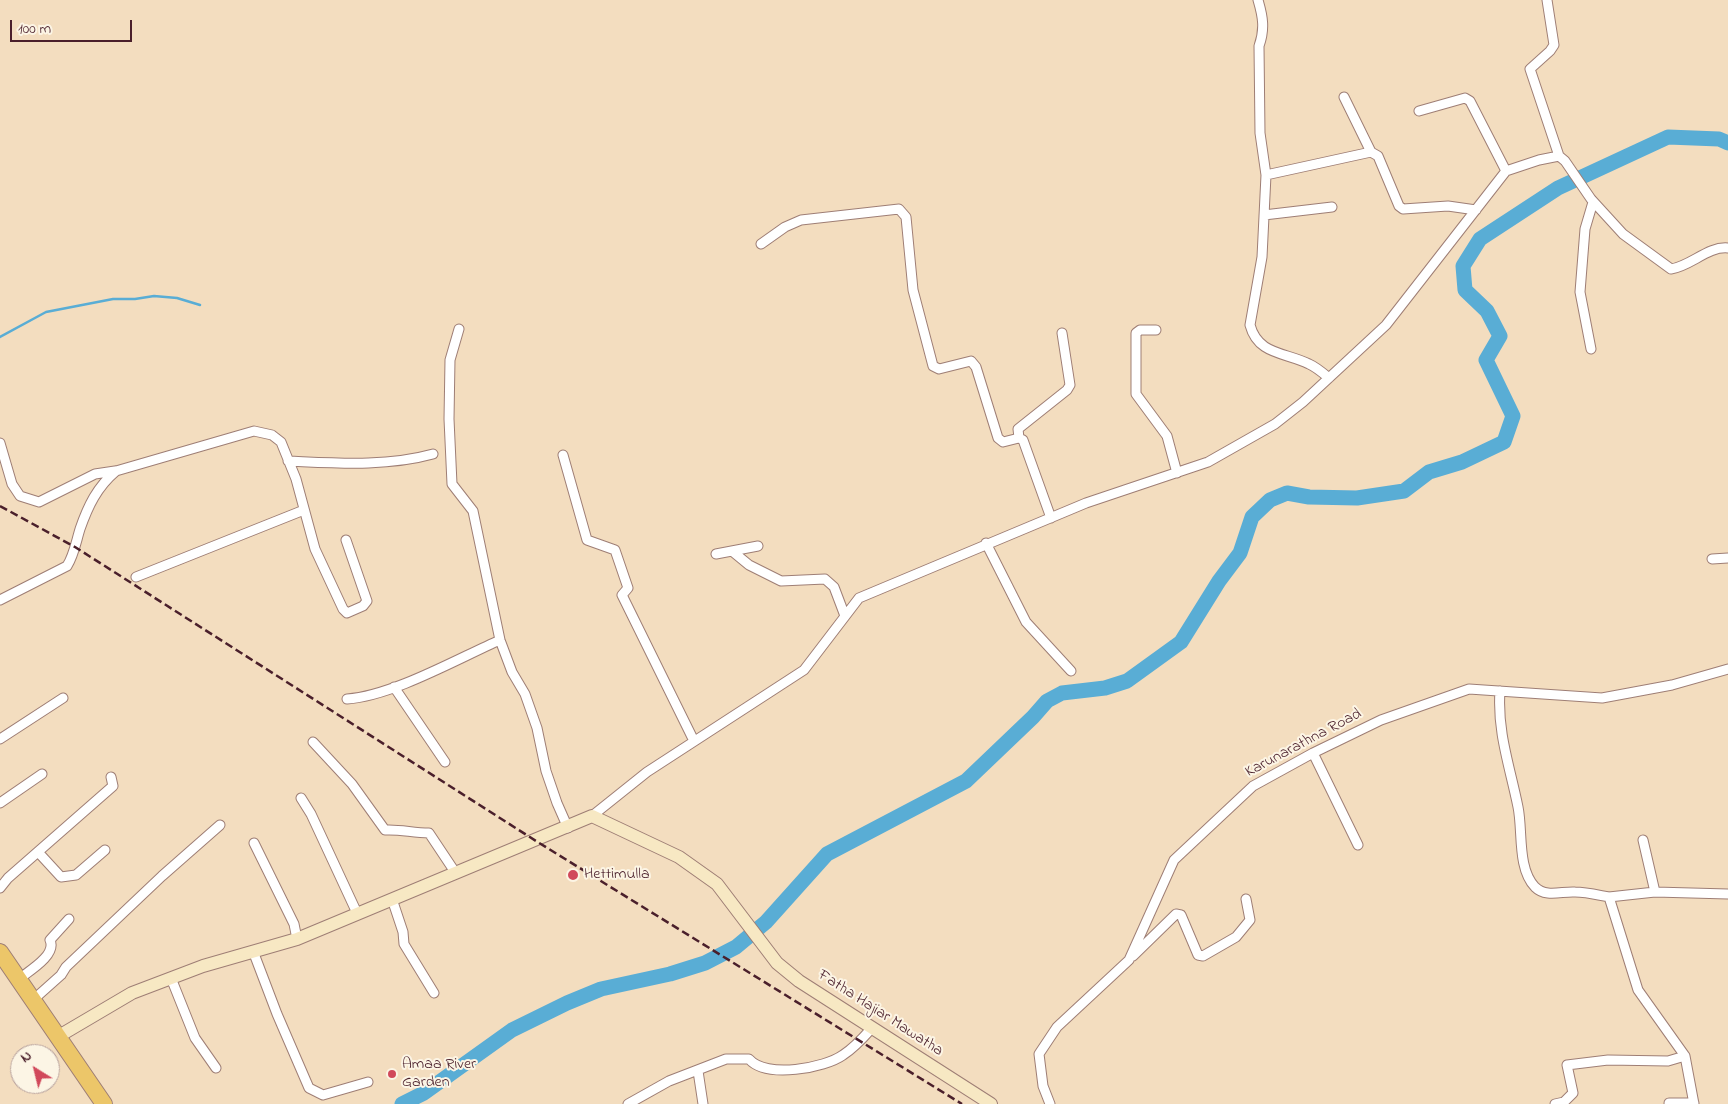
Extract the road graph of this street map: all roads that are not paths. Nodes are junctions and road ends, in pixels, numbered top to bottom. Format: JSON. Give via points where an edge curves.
{"nodes":[{"id":1,"x":1258,"y":0,"type":"edge"},
{"id":2,"x":1547,"y":0,"type":"edge"},
{"id":3,"x":1344,"y":97,"type":"dead end"},
{"id":4,"x":1418,"y":111,"type":"dead end"},
{"id":5,"x":1371,"y":152,"type":"junction"},
{"id":6,"x":1562,"y":158,"type":"junction"},
{"id":7,"x":1506,"y":171,"type":"junction"},
{"id":8,"x":1266,"y":175,"type":"junction"},
{"id":9,"x":1592,"y":200,"type":"junction"},
{"id":10,"x":1332,"y":206,"type":"dead end"},
{"id":11,"x":1476,"y":210,"type":"junction"},
{"id":12,"x":1264,"y":215,"type":"junction"},
{"id":13,"x":761,"y":244,"type":"dead end"},
{"id":14,"x":1728,"y":248,"type":"edge"},
{"id":15,"x":459,"y":329,"type":"dead end"},
{"id":16,"x":1156,"y":330,"type":"dead end"},
{"id":17,"x":1062,"y":333,"type":"dead end"},
{"id":18,"x":1591,"y":349,"type":"dead end"},
{"id":19,"x":1329,"y":378,"type":"junction"},
{"id":20,"x":1019,"y":438,"type":"junction"},
{"id":21,"x":0,"y":443,"type":"edge"},
{"id":22,"x":433,"y":454,"type":"dead end"},
{"id":23,"x":563,"y":455,"type":"dead end"},
{"id":24,"x":288,"y":461,"type":"junction"},
{"id":25,"x":116,"y":471,"type":"junction"},
{"id":26,"x":1177,"y":473,"type":"junction"},
{"id":27,"x":304,"y":510,"type":"junction"},
{"id":28,"x":1051,"y":518,"type":"junction"},
{"id":29,"x":346,"y":540,"type":"dead end"},
{"id":30,"x":986,"y":544,"type":"junction"},
{"id":31,"x":758,"y":546,"type":"dead end"},
{"id":32,"x":732,"y":551,"type":"junction"},
{"id":33,"x":716,"y":554,"type":"dead end"},
{"id":34,"x":1728,"y":558,"type":"edge"},
{"id":35,"x":1712,"y":559,"type":"dead end"},
{"id":36,"x":136,"y":577,"type":"dead end"},
{"id":37,"x":0,"y":600,"type":"edge"},
{"id":38,"x":845,"y":616,"type":"junction"},
{"id":39,"x":500,"y":640,"type":"junction"},
{"id":40,"x":1728,"y":669,"type":"edge"},
{"id":41,"x":1071,"y":671,"type":"dead end"},
{"id":42,"x":394,"y":687,"type":"junction"},
{"id":43,"x":1500,"y":691,"type":"junction"},
{"id":44,"x":63,"y":698,"type":"dead end"},
{"id":45,"x":347,"y":699,"type":"dead end"},
{"id":46,"x":0,"y":739,"type":"edge"},
{"id":47,"x":694,"y":741,"type":"junction"},
{"id":48,"x":313,"y":742,"type":"dead end"},
{"id":49,"x":1313,"y":752,"type":"junction"},
{"id":50,"x":444,"y":762,"type":"dead end"},
{"id":51,"x":42,"y":774,"type":"dead end"},
{"id":52,"x":111,"y":777,"type":"dead end"},
{"id":53,"x":301,"y":798,"type":"dead end"},
{"id":54,"x":0,"y":803,"type":"edge"},
{"id":55,"x":592,"y":816,"type":"junction"},
{"id":56,"x":220,"y":825,"type":"dead end"},
{"id":57,"x":568,"y":828,"type":"junction"},
{"id":58,"x":1643,"y":840,"type":"dead end"},
{"id":59,"x":254,"y":842,"type":"dead end"},
{"id":60,"x":1358,"y":845,"type":"dead end"},
{"id":61,"x":105,"y":850,"type":"dead end"},
{"id":62,"x":38,"y":852,"type":"junction"},
{"id":63,"x":456,"y":872,"type":"junction"},
{"id":64,"x":0,"y":888,"type":"edge"},
{"id":65,"x":1655,"y":892,"type":"junction"},
{"id":66,"x":1728,"y":894,"type":"edge"},
{"id":67,"x":1609,"y":897,"type":"junction"},
{"id":68,"x":392,"y":899,"type":"junction"},
{"id":69,"x":1246,"y":899,"type":"dead end"},
{"id":70,"x":357,"y":913,"type":"junction"},
{"id":71,"x":69,"y":919,"type":"dead end"},
{"id":72,"x":297,"y":939,"type":"junction"},
{"id":73,"x":253,"y":951,"type":"junction"},
{"id":74,"x":0,"y":952,"type":"edge"},
{"id":75,"x":1129,"y":960,"type":"junction"},
{"id":76,"x":171,"y":978,"type":"junction"},
{"id":77,"x":19,"y":979,"type":"junction"},
{"id":78,"x":434,"y":993,"type":"dead end"},
{"id":79,"x":33,"y":1000,"type":"junction"},
{"id":80,"x":871,"y":1028,"type":"junction"},
{"id":81,"x":58,"y":1036,"type":"junction"},
{"id":82,"x":1685,"y":1056,"type":"junction"},
{"id":83,"x":216,"y":1068,"type":"dead end"},
{"id":84,"x":698,"y":1071,"type":"junction"},
{"id":85,"x":368,"y":1082,"type":"dead end"},
{"id":86,"x":1669,"y":1103,"type":"edge"},
{"id":87,"x":104,"y":1104,"type":"edge"},
{"id":88,"x":628,"y":1104,"type":"edge"},
{"id":89,"x":703,"y":1104,"type":"edge"},
{"id":90,"x":991,"y":1104,"type":"edge"},
{"id":91,"x":1050,"y":1104,"type":"edge"},
{"id":92,"x":1555,"y":1104,"type":"edge"},
{"id":93,"x":1694,"y":1104,"type":"edge"}],
"edges":[{"from":1,"to":8,"type":"street","via":[[1263,25],[1259,46],[1260,134]]},
{"from":2,"to":6,"type":"street","via":[[1554,45],[1530,69]]},
{"from":3,"to":5,"type":"street"},
{"from":4,"to":7,"type":"street","via":[[1465,98],[1470,101]]},
{"from":5,"to":8,"type":"street"},
{"from":5,"to":11,"type":"street","via":[[1378,156],[1403,209],[1448,206]]},
{"from":6,"to":7,"type":"street","via":[[1539,160]]},
{"from":6,"to":9,"type":"street"},
{"from":7,"to":11,"type":"street"},
{"from":8,"to":12,"type":"street"},
{"from":9,"to":14,"type":"street","via":[[1623,234],[1671,269],[1680,268],[1720,247]]},
{"from":9,"to":18,"type":"street","via":[[1585,229],[1580,292]]},
{"from":10,"to":12,"type":"street"},
{"from":11,"to":19,"type":"street","via":[[1386,325]]},
{"from":12,"to":19,"type":"street","via":[[1262,258],[1250,324],[1254,339],[1277,353],[1310,364]]},
{"from":13,"to":20,"type":"street","via":[[801,220],[899,209],[906,216],[913,290],[933,366],[939,369],[971,361],[976,367],[998,438],[1002,442]]},
{"from":15,"to":39,"type":"street","via":[[450,360],[452,484],[473,511]]},
{"from":16,"to":26,"type":"street","via":[[1136,333],[1136,394],[1166,436]]},
{"from":17,"to":20,"type":"street","via":[[1070,386],[1018,429]]},
{"from":19,"to":26,"type":"street","via":[[1275,424],[1208,462]]},
{"from":20,"to":28,"type":"street","via":[[1023,440]]},
{"from":21,"to":25,"type":"street","via":[[16,490],[20,496],[39,502],[95,474]]},
{"from":22,"to":24,"type":"street","via":[[408,460],[364,463]]},
{"from":23,"to":47,"type":"street","via":[[587,540],[615,550],[628,588],[622,595]]},
{"from":24,"to":25,"type":"street","via":[[281,442],[272,435],[254,431]]},
{"from":24,"to":27,"type":"street"},
{"from":25,"to":37,"type":"street","via":[[100,485],[66,566]]},
{"from":26,"to":28,"type":"street"},
{"from":27,"to":29,"type":"street","via":[[315,549],[347,613],[367,601]]},
{"from":27,"to":36,"type":"street"},
{"from":28,"to":30,"type":"street"},
{"from":30,"to":38,"type":"street","via":[[859,598]]},
{"from":30,"to":41,"type":"street","via":[[1026,622]]},
{"from":31,"to":32,"type":"street"},
{"from":32,"to":33,"type":"street"},
{"from":32,"to":38,"type":"street","via":[[750,565],[781,581],[825,579],[834,587]]},
{"from":34,"to":35,"type":"street"},
{"from":38,"to":47,"type":"street","via":[[804,670]]},
{"from":39,"to":42,"type":"street"},
{"from":39,"to":57,"type":"street","via":[[512,672],[525,694],[556,804]]},
{"from":40,"to":43,"type":"street","name":"Karunarathna Road","via":[[1672,685],[1602,698]]},
{"from":42,"to":45,"type":"street"},
{"from":42,"to":50,"type":"street"},
{"from":43,"to":49,"type":"street","name":"Karunarathna Road","via":[[1468,690],[1381,720]]},
{"from":43,"to":67,"type":"street","via":[[1498,715],[1518,808],[1525,870],[1536,888],[1551,894],[1575,892]]},
{"from":44,"to":46,"type":"street"},
{"from":47,"to":55,"type":"street","via":[[647,772]]},
{"from":48,"to":63,"type":"street","via":[[352,784],[385,830],[429,833]]},
{"from":49,"to":60,"type":"street"},
{"from":49,"to":75,"type":"street","name":"Karunarathna Road","via":[[1254,786],[1174,860]]},
{"from":51,"to":54,"type":"street"},
{"from":52,"to":62,"type":"street","via":[[113,786]]},
{"from":53,"to":70,"type":"street"},
{"from":55,"to":57,"type":"main road"},
{"from":55,"to":80,"type":"main road","name":"Fatha Hajiar Mawatha","via":[[679,856],[717,884],[777,963],[799,982]]},
{"from":56,"to":79,"type":"street"},
{"from":57,"to":63,"type":"main road"},
{"from":58,"to":65,"type":"street"},
{"from":59,"to":72,"type":"street","via":[[294,924]]},
{"from":61,"to":62,"type":"street","via":[[76,875],[61,877]]},
{"from":62,"to":64,"type":"street"},
{"from":63,"to":68,"type":"main road"},
{"from":65,"to":66,"type":"street"},
{"from":65,"to":67,"type":"street"},
{"from":67,"to":82,"type":"street","via":[[1638,990]]},
{"from":68,"to":70,"type":"main road"},
{"from":68,"to":78,"type":"street","via":[[404,944]]},
{"from":69,"to":75,"type":"street","via":[[1250,920],[1236,937],[1203,956],[1198,955],[1181,915],[1176,914]]},
{"from":70,"to":72,"type":"main road"},
{"from":71,"to":77,"type":"street","via":[[50,940],[51,952]]},
{"from":72,"to":73,"type":"main road"},
{"from":73,"to":76,"type":"main road"},
{"from":73,"to":85,"type":"street","via":[[276,1014],[310,1088],[323,1095]]},
{"from":74,"to":77,"type":"highway"},
{"from":75,"to":91,"type":"street","name":"Karunarathna Road","via":[[1057,1027],[1040,1054],[1043,1086]]},
{"from":76,"to":81,"type":"main road","via":[[132,993]]},
{"from":76,"to":83,"type":"street","via":[[195,1038]]},
{"from":77,"to":79,"type":"highway"},
{"from":79,"to":81,"type":"highway"},
{"from":80,"to":84,"type":"street","via":[[842,1057],[813,1066],[782,1072],[765,1070],[749,1059],[726,1059]]},
{"from":80,"to":90,"type":"main road","name":"Fatha Hajiar Mawatha"},
{"from":81,"to":87,"type":"highway"},
{"from":82,"to":92,"type":"street","via":[[1668,1061],[1608,1060],[1567,1065],[1573,1093],[1564,1102]]},
{"from":82,"to":93,"type":"street"},
{"from":84,"to":88,"type":"street","via":[[670,1081]]},
{"from":84,"to":89,"type":"street"},
{"from":86,"to":93,"type":"street"}]}
